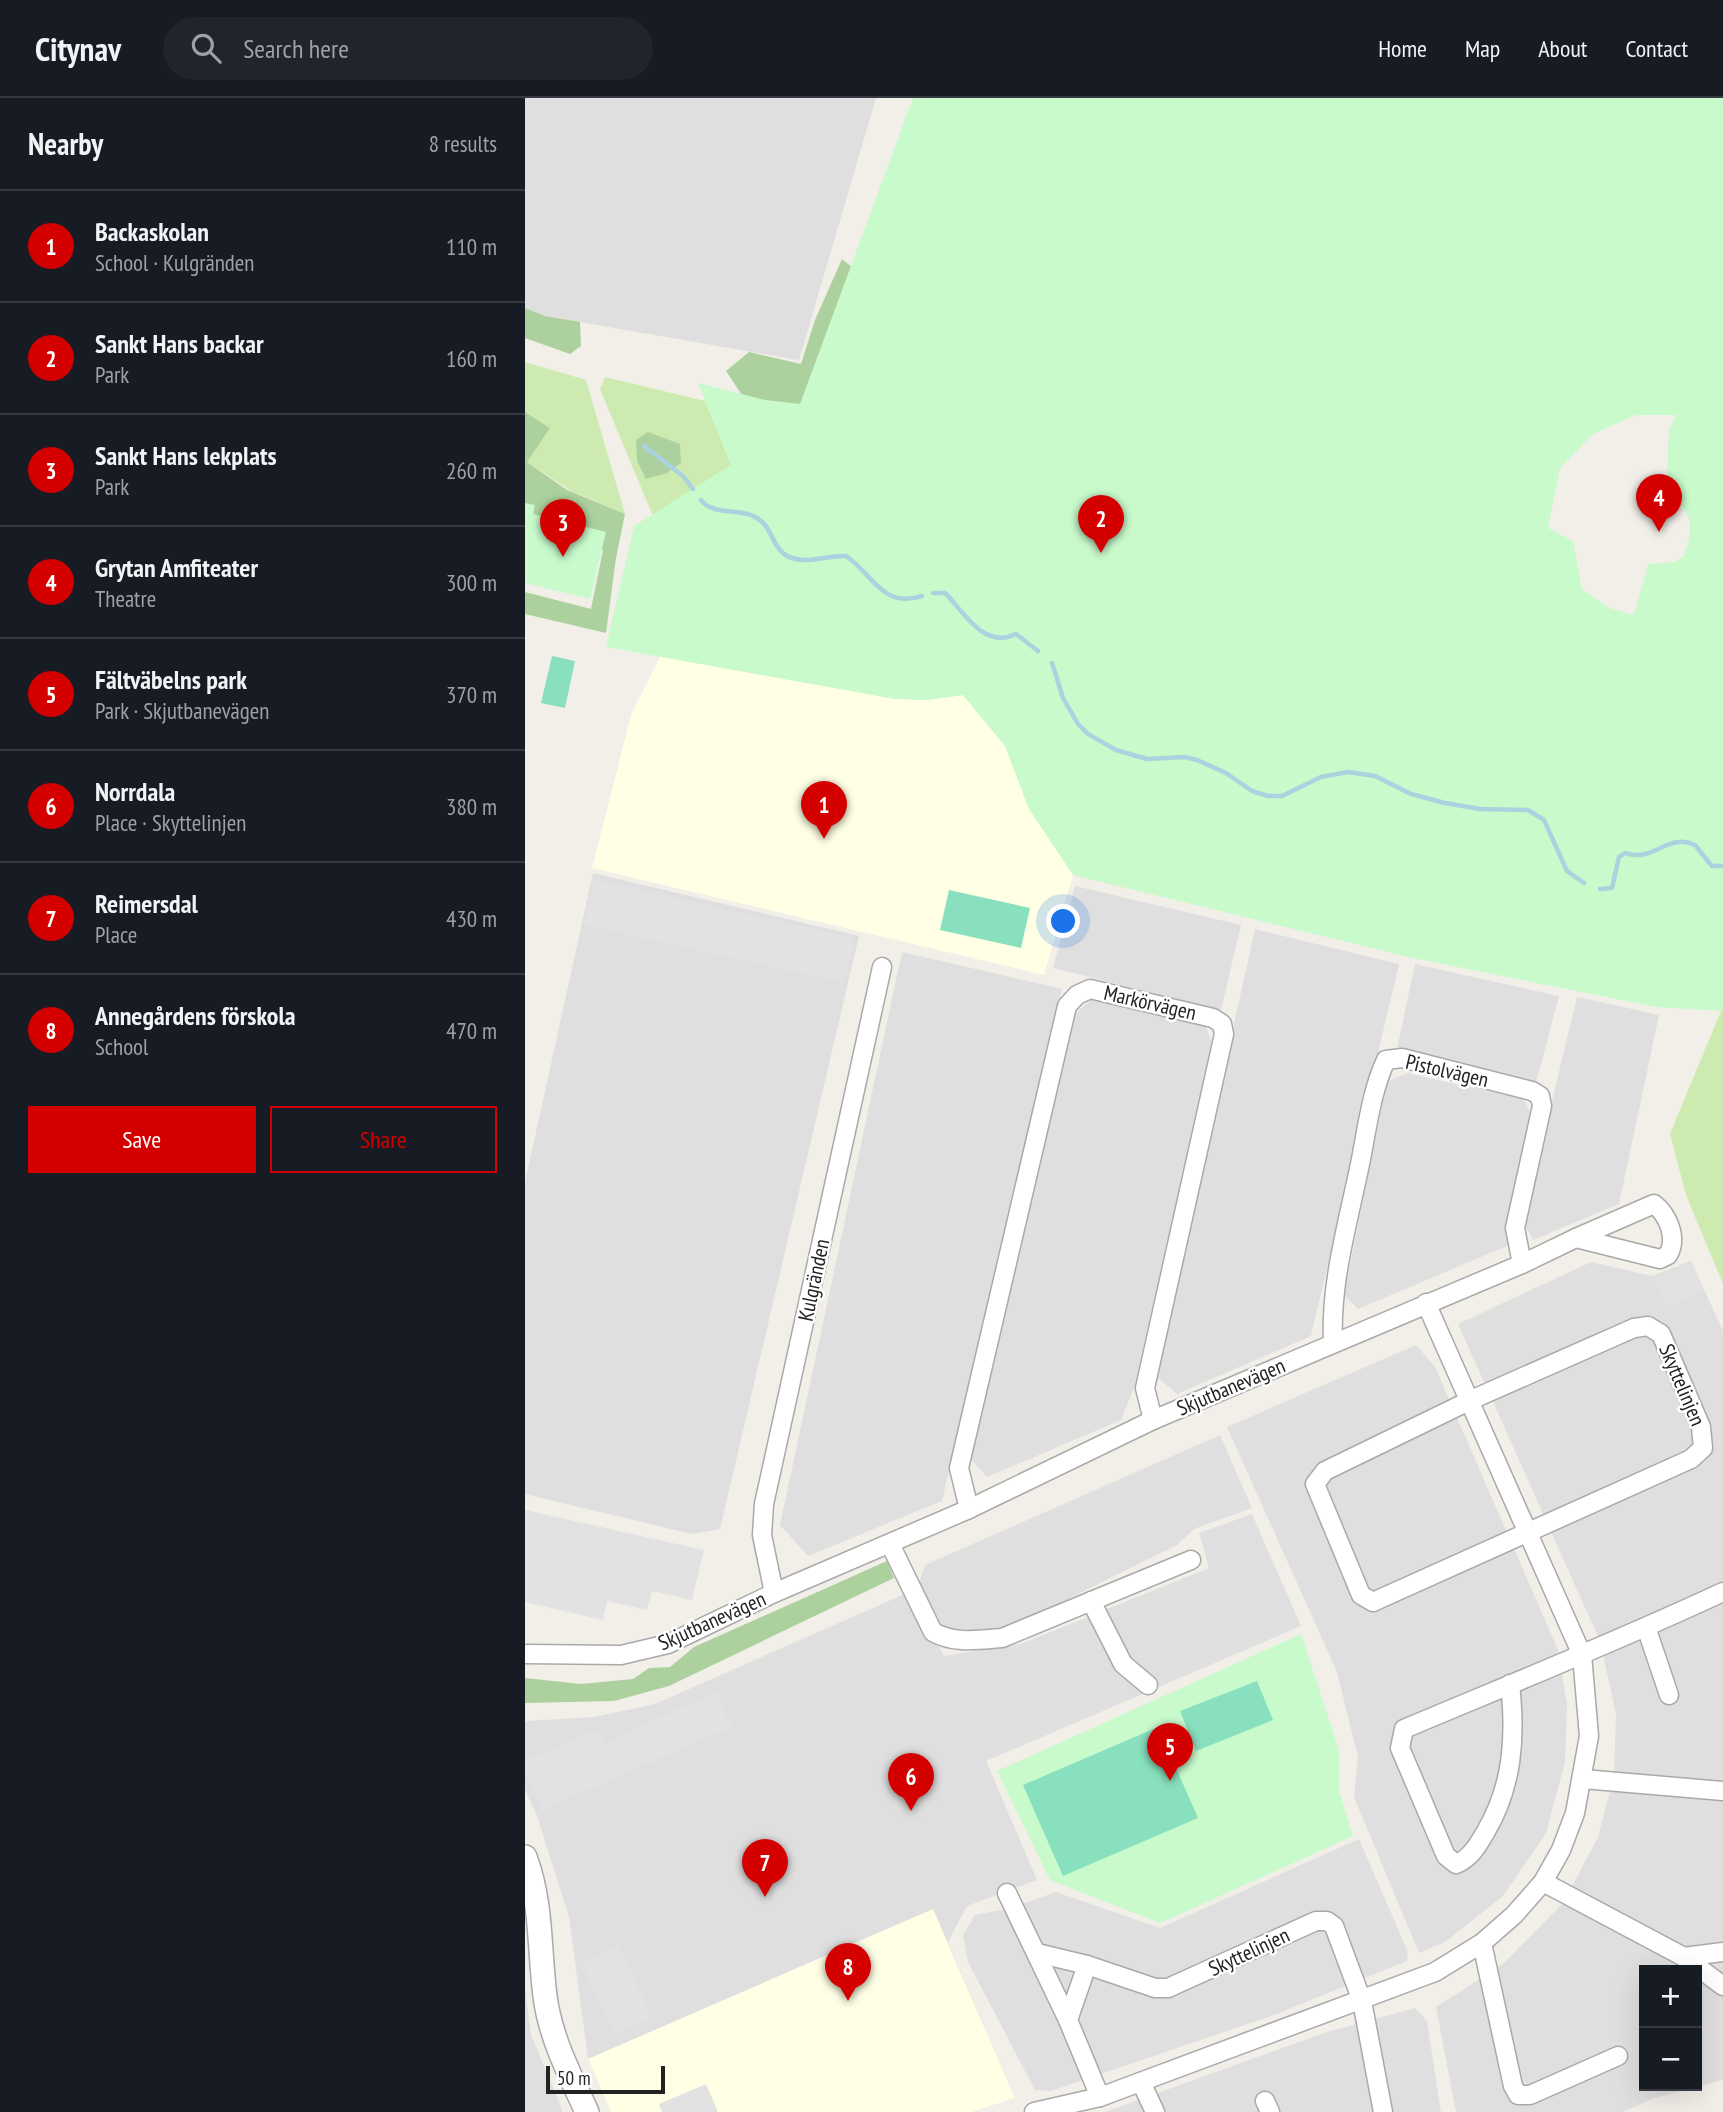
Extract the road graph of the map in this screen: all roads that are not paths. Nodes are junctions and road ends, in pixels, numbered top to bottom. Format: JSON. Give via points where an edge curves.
{"nodes":[{"id":1,"x":883,"y":967,"type":"dead end"},
{"id":2,"x":1576,"y":1237,"type":"junction"},
{"id":3,"x":1522,"y":1264,"type":"junction"},
{"id":4,"x":1426,"y":1303,"type":"junction"},
{"id":5,"x":1333,"y":1343,"type":"junction"},
{"id":6,"x":1471,"y":1400,"type":"junction"},
{"id":7,"x":1153,"y":1420,"type":"junction"},
{"id":8,"x":969,"y":1509,"type":"junction"},
{"id":9,"x":1529,"y":1531,"type":"junction"},
{"id":10,"x":890,"y":1544,"type":"junction"},
{"id":11,"x":1191,"y":1560,"type":"dead end"},
{"id":12,"x":1723,"y":1592,"type":"edge"},
{"id":13,"x":773,"y":1593,"type":"junction"},
{"id":14,"x":1091,"y":1601,"type":"junction"},
{"id":15,"x":1646,"y":1628,"type":"junction"},
{"id":16,"x":525,"y":1654,"type":"edge"},
{"id":17,"x":1582,"y":1655,"type":"junction"},
{"id":18,"x":1510,"y":1684,"type":"junction"},
{"id":19,"x":1148,"y":1685,"type":"dead end"},
{"id":20,"x":1669,"y":1695,"type":"dead end"},
{"id":21,"x":1583,"y":1779,"type":"junction"},
{"id":22,"x":1723,"y":1791,"type":"edge"},
{"id":23,"x":525,"y":1857,"type":"edge"},
{"id":24,"x":1543,"y":1882,"type":"junction"},
{"id":25,"x":1007,"y":1894,"type":"dead end"},
{"id":26,"x":1482,"y":1943,"type":"junction"},
{"id":27,"x":1723,"y":1952,"type":"edge"},
{"id":28,"x":1037,"y":1953,"type":"junction"},
{"id":29,"x":1684,"y":1957,"type":"junction"},
{"id":30,"x":1087,"y":1965,"type":"junction"},
{"id":31,"x":1723,"y":1986,"type":"edge"},
{"id":32,"x":1363,"y":2001,"type":"junction"},
{"id":33,"x":1068,"y":2020,"type":"junction"},
{"id":34,"x":1618,"y":2056,"type":"dead end"},
{"id":35,"x":1142,"y":2082,"type":"junction"},
{"id":36,"x":1101,"y":2097,"type":"junction"},
{"id":37,"x":587,"y":2112,"type":"edge"},
{"id":38,"x":1034,"y":2112,"type":"edge"},
{"id":39,"x":1155,"y":2112,"type":"edge"},
{"id":40,"x":1383,"y":2112,"type":"edge"}],
"edges":[{"from":1,"to":13,"type":"street","name":"Kulgränden","via":[[764,1504],[762,1535]]},
{"from":2,"to":2,"type":"street","name":"Skjutbanevägen","via":[[1654,1204],[1663,1210],[1672,1248],[1660,1259],[1649,1258]]},
{"from":2,"to":3,"type":"street","name":"Skjutbanevägen"},
{"from":3,"to":4,"type":"street","name":"Skjutbanevägen"},
{"from":3,"to":5,"type":"street","name":"Pistolvägen","via":[[1515,1228],[1542,1106],[1540,1096],[1402,1058],[1386,1060],[1338,1271]]},
{"from":4,"to":5,"type":"street","name":"Skjutbanevägen"},
{"from":4,"to":6,"type":"street"},
{"from":5,"to":7,"type":"street","name":"Skjutbanevägen"},
{"from":6,"to":9,"type":"street"},
{"from":6,"to":9,"type":"street","name":"Skyttelinjen","via":[[1325,1471],[1315,1484],[1361,1595],[1373,1602]]},
{"from":6,"to":9,"type":"street","name":"Skyttelinjen","via":[[1634,1328],[1648,1326],[1661,1334],[1701,1427],[1703,1448],[1691,1459]]},
{"from":7,"to":8,"type":"street","name":"Skjutbanevägen"},
{"from":7,"to":8,"type":"street","name":"Markörvägen","via":[[1145,1388],[1224,1034],[1222,1024],[1213,1018],[1090,989],[1067,1006],[959,1468]]},
{"from":8,"to":10,"type":"street","name":"Skjutbanevägen"},
{"from":9,"to":17,"type":"street"},
{"from":10,"to":13,"type":"street","name":"Skjutbanevägen"},
{"from":10,"to":14,"type":"street","via":[[933,1632],[946,1639],[1002,1638]]},
{"from":11,"to":14,"type":"street"},
{"from":12,"to":15,"type":"street"},
{"from":13,"to":16,"type":"street","name":"Skjutbanevägen","via":[[669,1644],[621,1655]]},
{"from":14,"to":19,"type":"street","via":[[1123,1664]]},
{"from":15,"to":17,"type":"street"},
{"from":15,"to":20,"type":"street"},
{"from":17,"to":18,"type":"street"},
{"from":17,"to":21,"type":"street","via":[[1589,1736]]},
{"from":18,"to":18,"type":"street","via":[[1404,1729],[1399,1739],[1446,1856],[1456,1864],[1477,1847],[1503,1796],[1513,1756]]},
{"from":21,"to":22,"type":"street"},
{"from":21,"to":24,"type":"street","via":[[1575,1813]]},
{"from":23,"to":37,"type":"street","via":[[538,1906],[551,2025]]},
{"from":24,"to":26,"type":"street"},
{"from":24,"to":29,"type":"street"},
{"from":25,"to":28,"type":"street"},
{"from":26,"to":32,"type":"street","via":[[1435,1972]]},
{"from":26,"to":34,"type":"street","via":[[1518,2095],[1530,2095]]},
{"from":27,"to":29,"type":"street"},
{"from":28,"to":30,"type":"street","name":"Skyttelinjen"},
{"from":28,"to":33,"type":"street"},
{"from":29,"to":31,"type":"street"},
{"from":30,"to":32,"type":"street","name":"Skyttelinjen","via":[[1155,1988],[1168,1988],[1316,1921],[1327,1921],[1334,1926]]},
{"from":30,"to":33,"type":"street"},
{"from":32,"to":35,"type":"street"},
{"from":32,"to":40,"type":"street","name":"Skyttelinjen"},
{"from":33,"to":36,"type":"street"},
{"from":35,"to":36,"type":"street"},
{"from":35,"to":39,"type":"street"},
{"from":36,"to":38,"type":"street"}]}
